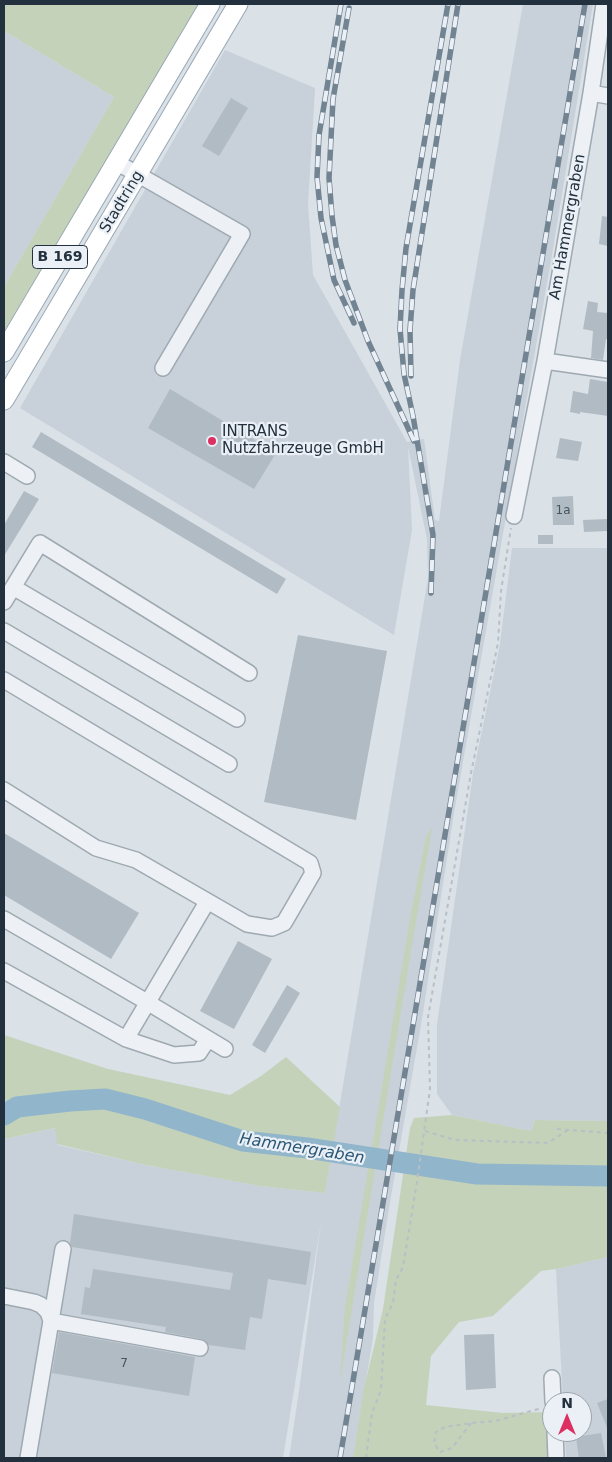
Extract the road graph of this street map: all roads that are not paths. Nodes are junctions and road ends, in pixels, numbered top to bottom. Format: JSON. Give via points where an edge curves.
{"nodes":[{"id":1,"x":210,"y":4,"type":"edge"},
{"id":2,"x":238,"y":4,"type":"edge"},
{"id":3,"x":604,"y":4,"type":"edge"},
{"id":4,"x":591,"y":93,"type":"junction"},
{"id":5,"x":608,"y":96,"type":"edge"},
{"id":6,"x":116,"y":162,"type":"junction"},
{"id":7,"x":138,"y":175,"type":"junction"},
{"id":8,"x":4,"y":352,"type":"edge"},
{"id":9,"x":545,"y":361,"type":"junction"},
{"id":10,"x":164,"y":368,"type":"dead end"},
{"id":11,"x":608,"y":370,"type":"edge"},
{"id":12,"x":4,"y":400,"type":"edge"},
{"id":13,"x":4,"y":462,"type":"edge"},
{"id":14,"x":27,"y":476,"type":"dead end"},
{"id":15,"x":514,"y":516,"type":"road end"},
{"id":16,"x":13,"y":587,"type":"junction"},
{"id":17,"x":4,"y":602,"type":"edge"},
{"id":18,"x":4,"y":631,"type":"edge"},
{"id":19,"x":249,"y":673,"type":"dead end"},
{"id":20,"x":4,"y":680,"type":"edge"},
{"id":21,"x":237,"y":719,"type":"dead end"},
{"id":22,"x":230,"y":764,"type":"dead end"},
{"id":23,"x":4,"y":790,"type":"edge"},
{"id":24,"x":208,"y":902,"type":"junction"},
{"id":25,"x":4,"y":919,"type":"edge"},
{"id":26,"x":4,"y":971,"type":"edge"},
{"id":27,"x":147,"y":1002,"type":"junction"},
{"id":28,"x":126,"y":1039,"type":"junction"},
{"id":29,"x":208,"y":1039,"type":"junction"},
{"id":30,"x":225,"y":1049,"type":"dead end"},
{"id":31,"x":63,"y":1249,"type":"dead end"},
{"id":32,"x":4,"y":1296,"type":"edge"},
{"id":33,"x":51,"y":1321,"type":"junction"},
{"id":34,"x":200,"y":1348,"type":"dead end"},
{"id":35,"x":552,"y":1378,"type":"dead end"},
{"id":36,"x":550,"y":1392,"type":"edge"},
{"id":37,"x":555,"y":1442,"type":"edge"},
{"id":38,"x":28,"y":1458,"type":"edge"},
{"id":39,"x":556,"y":1458,"type":"edge"}],
"edges":[{"from":1,"to":6,"type":"main road","name":"Stadtring","number":"B 169"},
{"from":2,"to":7,"type":"main road","name":"Stadtring","number":"B 169"},
{"from":3,"to":4,"type":"street","name":"Am Hammergraben"},
{"from":4,"to":5,"type":"street"},
{"from":4,"to":9,"type":"street","name":"Am Hammergraben"},
{"from":6,"to":7,"type":"street"},
{"from":6,"to":8,"type":"main road","name":"Stadtring","number":"B 169"},
{"from":7,"to":10,"type":"street","via":[[242,234]]},
{"from":7,"to":12,"type":"main road","name":"Stadtring","number":"B 169"},
{"from":9,"to":11,"type":"street"},
{"from":9,"to":15,"type":"street","name":"Am Hammergraben"},
{"from":13,"to":14,"type":"street"},
{"from":16,"to":17,"type":"street"},
{"from":16,"to":19,"type":"street","via":[[40,543]]},
{"from":16,"to":21,"type":"street"},
{"from":18,"to":22,"type":"street"},
{"from":20,"to":24,"type":"street","via":[[310,863],[313,873],[294,906],[284,923],[272,928],[247,924]]},
{"from":23,"to":24,"type":"street","via":[[96,848],[136,860]]},
{"from":24,"to":27,"type":"street"},
{"from":25,"to":27,"type":"street"},
{"from":26,"to":28,"type":"street"},
{"from":27,"to":28,"type":"street"},
{"from":27,"to":29,"type":"street"},
{"from":28,"to":29,"type":"street","via":[[174,1055],[199,1053]]},
{"from":29,"to":30,"type":"street"},
{"from":31,"to":33,"type":"street"},
{"from":32,"to":33,"type":"street","via":[[41,1305]]},
{"from":33,"to":34,"type":"street"},
{"from":33,"to":38,"type":"street"},
{"from":35,"to":36,"type":"street"},
{"from":37,"to":39,"type":"street"}]}
